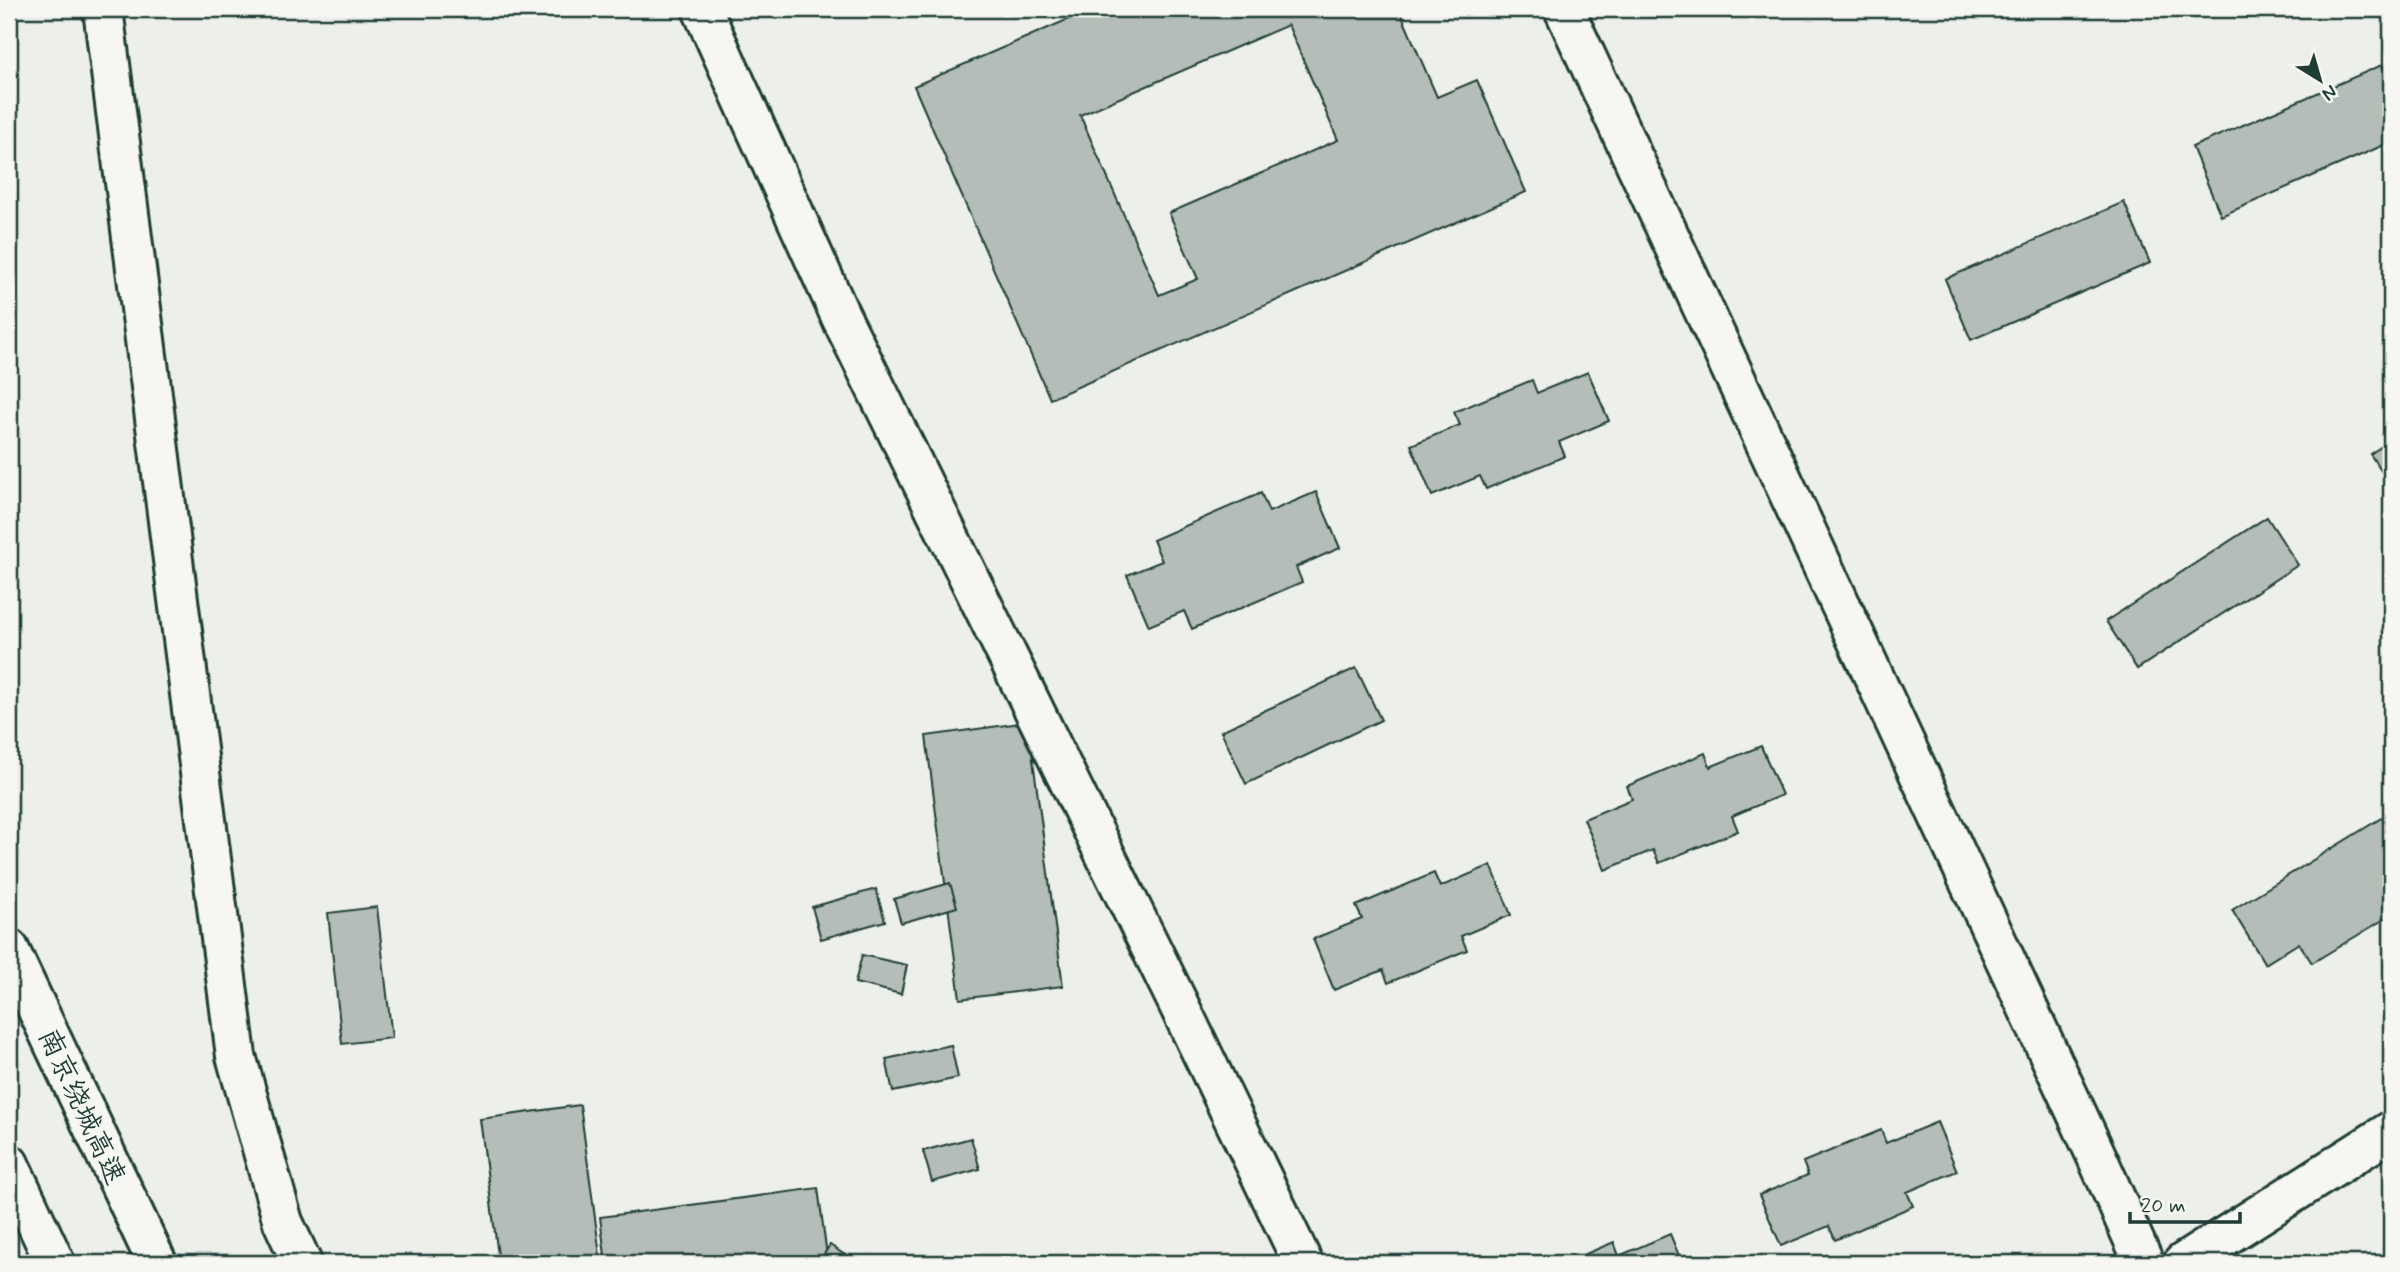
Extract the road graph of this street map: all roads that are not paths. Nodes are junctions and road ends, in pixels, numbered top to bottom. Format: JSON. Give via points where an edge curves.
{"nodes":[{"id":1,"x":103,"y":9,"type":"edge"},
{"id":2,"x":702,"y":9,"type":"edge"},
{"id":3,"x":1564,"y":9,"type":"edge"},
{"id":4,"x":9,"y":948,"type":"edge"},
{"id":5,"x":2391,"y":1131,"type":"edge"},
{"id":6,"x":9,"y":1164,"type":"edge"},
{"id":7,"x":55,"y":1263,"type":"edge"},
{"id":8,"x":157,"y":1263,"type":"edge"},
{"id":9,"x":302,"y":1263,"type":"edge"},
{"id":10,"x":1303,"y":1263,"type":"edge"},
{"id":11,"x":2144,"y":1263,"type":"edge"},
{"id":12,"x":2183,"y":1263,"type":"edge"}],
"edges":[{"from":1,"to":9,"type":"main road","via":[[236,1056],[283,1222]]},
{"from":2,"to":10,"type":"main road","via":[[840,315]]},
{"from":3,"to":11,"type":"main road"},
{"from":4,"to":8,"type":"main road","name":"南京绕城高速"},
{"from":5,"to":12,"type":"main road"},
{"from":6,"to":7,"type":"main road"}]}
